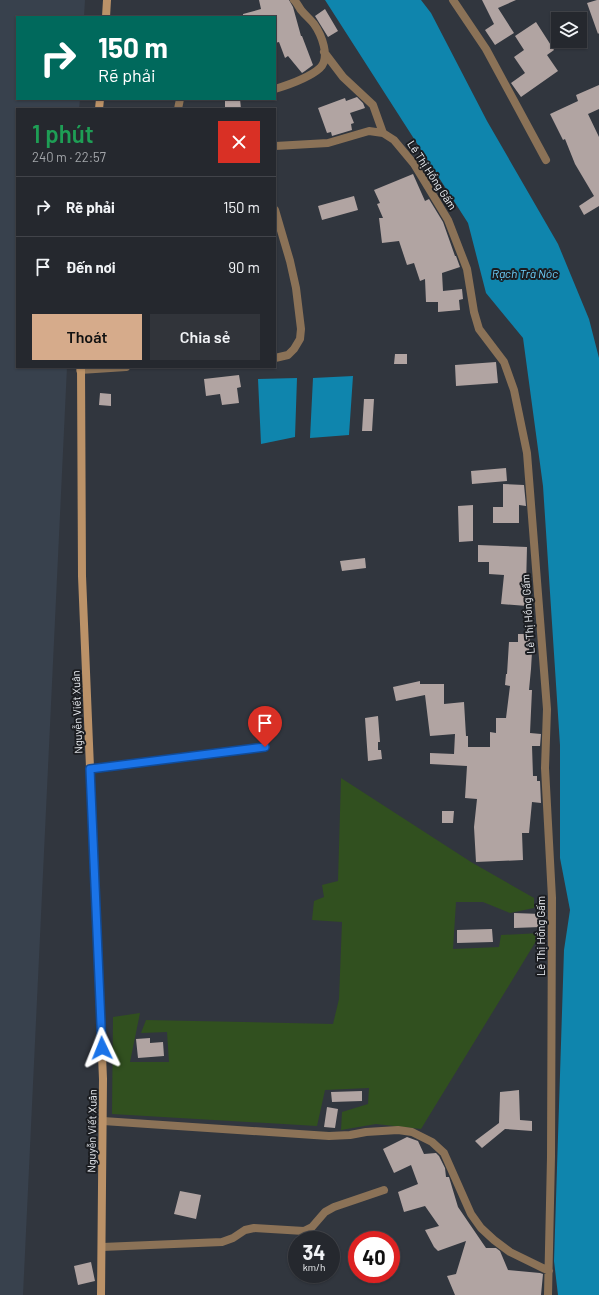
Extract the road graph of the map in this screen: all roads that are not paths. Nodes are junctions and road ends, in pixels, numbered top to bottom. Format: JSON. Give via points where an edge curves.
{"nodes":[{"id":1,"x":107,"y":0,"type":"edge"},
{"id":2,"x":294,"y":0,"type":"edge"},
{"id":3,"x":453,"y":0,"type":"edge"},
{"id":4,"x":106,"y":16,"type":"edge"},
{"id":5,"x":324,"y":52,"type":"junction"},
{"id":6,"x":276,"y":89,"type":"edge"},
{"id":7,"x":383,"y":133,"type":"junction"},
{"id":8,"x":276,"y":146,"type":"edge"},
{"id":9,"x":546,"y":160,"type":"dead end"},
{"id":10,"x":276,"y":213,"type":"edge"},
{"id":11,"x":276,"y":358,"type":"edge"},
{"id":12,"x":81,"y":368,"type":"edge"},
{"id":13,"x":265,"y":747,"type":"dead end"},
{"id":14,"x":90,"y":769,"type":"junction"},
{"id":15,"x":103,"y":1121,"type":"junction"},
{"id":16,"x":384,"y":1190,"type":"dead end"},
{"id":17,"x":102,"y":1248,"type":"junction"},
{"id":18,"x":549,"y":1270,"type":"junction"},
{"id":19,"x":101,"y":1295,"type":"edge"},
{"id":20,"x":548,"y":1295,"type":"edge"}],
"edges":[{"from":1,"to":4,"type":"street"},
{"from":2,"to":5,"type":"street","via":[[318,30]]},
{"from":3,"to":9,"type":"street","via":[[486,48]]},
{"from":5,"to":6,"type":"street","via":[[321,67],[308,76]]},
{"from":5,"to":7,"type":"street","via":[[343,77],[373,105]]},
{"from":7,"to":8,"type":"street","via":[[369,131],[328,143]]},
{"from":7,"to":18,"type":"street","name":"Lê Thị Hồng Gấm","via":[[394,140],[414,164],[448,220],[467,269],[479,329],[504,362],[514,390],[527,453],[547,708],[545,768],[552,898]]},
{"from":10,"to":11,"type":"street","via":[[296,288],[301,329],[300,339],[294,350],[288,355]]},
{"from":12,"to":14,"type":"street","name":"Nguyễn Viết Xuân","via":[[82,576]]},
{"from":13,"to":14,"type":"street"},
{"from":14,"to":15,"type":"street","name":"Nguyễn Viết Xuân"},
{"from":15,"to":17,"type":"street","name":"Nguyễn Viết Xuân"},
{"from":15,"to":18,"type":"street","via":[[329,1136],[398,1130],[412,1132],[441,1149],[471,1214],[481,1228],[510,1252]]},
{"from":16,"to":17,"type":"street","via":[[324,1212],[312,1227],[304,1231],[254,1228],[222,1242]]},
{"from":17,"to":19,"type":"street","name":"Nguyễn Viết Xuân"},
{"from":18,"to":20,"type":"street","name":"Lê Thị Hồng Gấm"}]}
